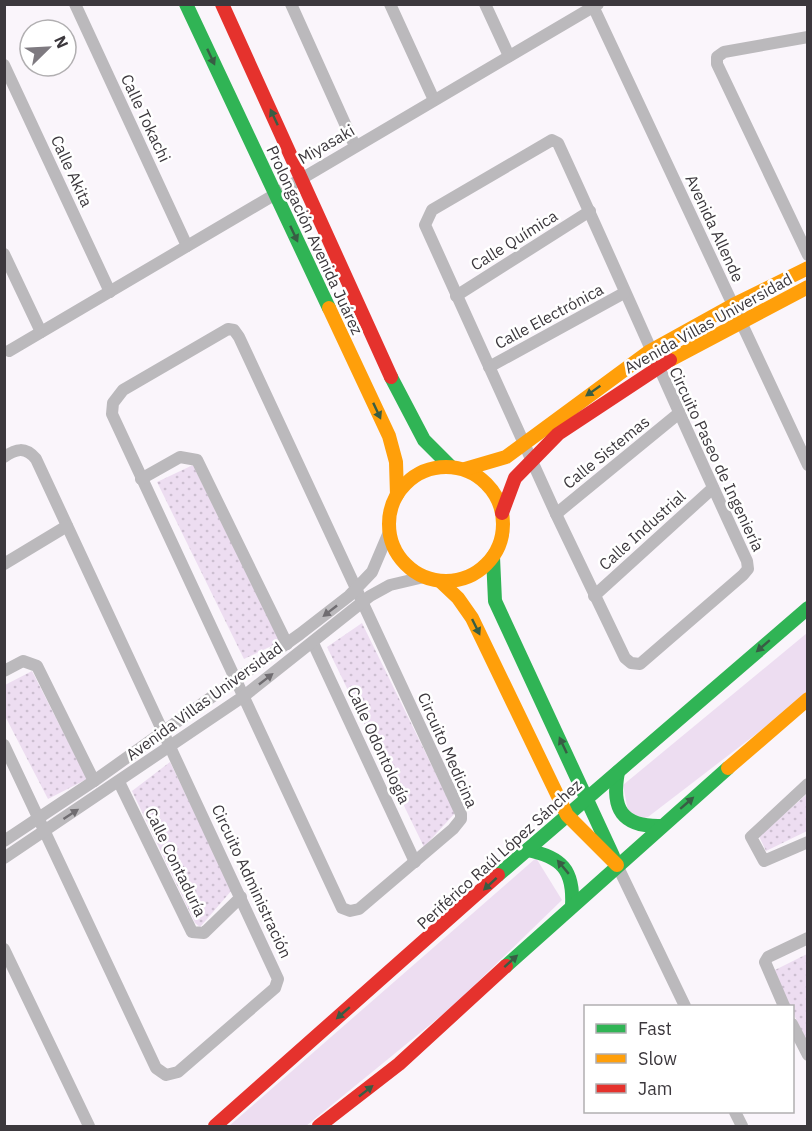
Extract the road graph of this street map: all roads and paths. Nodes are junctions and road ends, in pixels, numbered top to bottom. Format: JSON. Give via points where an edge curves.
{"nodes":[{"id":1,"x":75,"y":4,"type":"edge"},
{"id":2,"x":186,"y":4,"type":"edge"},
{"id":3,"x":222,"y":4,"type":"edge"},
{"id":4,"x":291,"y":4,"type":"edge"},
{"id":5,"x":390,"y":4,"type":"edge"},
{"id":6,"x":485,"y":4,"type":"edge"},
{"id":7,"x":594,"y":5,"type":"edge"},
{"id":8,"x":805,"y":37,"type":"edge"},
{"id":9,"x":807,"y":50,"type":"edge"},
{"id":10,"x":509,"y":56,"type":"junction"},
{"id":11,"x":4,"y":65,"type":"edge"},
{"id":12,"x":434,"y":100,"type":"junction"},
{"id":13,"x":355,"y":146,"type":"junction"},
{"id":14,"x":302,"y":177,"type":"junction"},
{"id":15,"x":276,"y":194,"type":"junction"},
{"id":16,"x":590,"y":212,"type":"junction"},
{"id":17,"x":187,"y":246,"type":"junction"},
{"id":18,"x":4,"y":254,"type":"edge"},
{"id":19,"x":807,"y":255,"type":"edge"},
{"id":20,"x":807,"y":268,"type":"edge"},
{"id":21,"x":807,"y":288,"type":"edge"},
{"id":22,"x":110,"y":292,"type":"junction"},
{"id":23,"x":624,"y":293,"type":"junction"},
{"id":24,"x":456,"y":296,"type":"junction"},
{"id":25,"x":733,"y":305,"type":"junction"},
{"id":26,"x":740,"y":321,"type":"junction"},
{"id":27,"x":41,"y":332,"type":"junction"},
{"id":28,"x":9,"y":351,"type":"dead end"},
{"id":29,"x":650,"y":351,"type":"junction"},
{"id":30,"x":489,"y":367,"type":"junction"},
{"id":31,"x":657,"y":367,"type":"junction"},
{"id":32,"x":678,"y":414,"type":"junction"},
{"id":33,"x":525,"y":445,"type":"junction"},
{"id":34,"x":4,"y":457,"type":"edge"},
{"id":35,"x":531,"y":459,"type":"junction"},
{"id":36,"x":807,"y":465,"type":"edge"},
{"id":37,"x":451,"y":467,"type":"junction"},
{"id":38,"x":465,"y":470,"type":"junction"},
{"id":39,"x":141,"y":479,"type":"junction"},
{"id":40,"x":713,"y":488,"type":"junction"},
{"id":41,"x":397,"y":495,"type":"junction"},
{"id":42,"x":501,"y":513,"type":"junction"},
{"id":43,"x":556,"y":514,"type":"junction"},
{"id":44,"x":67,"y":526,"type":"junction"},
{"id":45,"x":389,"y":532,"type":"junction"},
{"id":46,"x":492,"y":557,"type":"junction"},
{"id":47,"x":4,"y":564,"type":"edge"},
{"id":48,"x":424,"y":577,"type":"junction"},
{"id":49,"x":440,"y":581,"type":"junction"},
{"id":50,"x":356,"y":590,"type":"junction"},
{"id":51,"x":594,"y":596,"type":"junction"},
{"id":52,"x":362,"y":603,"type":"junction"},
{"id":53,"x":807,"y":608,"type":"edge"},
{"id":54,"x":313,"y":643,"type":"junction"},
{"id":55,"x":287,"y":644,"type":"junction"},
{"id":56,"x":4,"y":671,"type":"edge"},
{"id":57,"x":237,"y":679,"type":"junction"},
{"id":58,"x":244,"y":696,"type":"junction"},
{"id":59,"x":807,"y":699,"type":"edge"},
{"id":60,"x":164,"y":731,"type":"junction"},
{"id":61,"x":4,"y":745,"type":"edge"},
{"id":62,"x":171,"y":747,"type":"junction"},
{"id":63,"x":618,"y":772,"type":"junction"},
{"id":64,"x":94,"y":782,"type":"junction"},
{"id":65,"x":119,"y":782,"type":"junction"},
{"id":66,"x":807,"y":784,"type":"edge"},
{"id":67,"x":588,"y":797,"type":"junction"},
{"id":68,"x":567,"y":815,"type":"junction"},
{"id":69,"x":39,"y":819,"type":"junction"},
{"id":70,"x":661,"y":826,"type":"junction"},
{"id":71,"x":44,"y":831,"type":"junction"},
{"id":72,"x":4,"y":841,"type":"edge"},
{"id":73,"x":807,"y":842,"type":"edge"},
{"id":74,"x":526,"y":850,"type":"junction"},
{"id":75,"x":4,"y":858,"type":"edge"},
{"id":76,"x":415,"y":862,"type":"junction"},
{"id":77,"x":617,"y":865,"type":"junction"},
{"id":78,"x":241,"y":897,"type":"junction"},
{"id":79,"x":572,"y":906,"type":"junction"},
{"id":80,"x":807,"y":938,"type":"edge"},
{"id":81,"x":4,"y":949,"type":"edge"},
{"id":82,"x":685,"y":1005,"type":"edge"},
{"id":83,"x":784,"y":1005,"type":"edge"},
{"id":84,"x":794,"y":1028,"type":"edge"},
{"id":85,"x":807,"y":1055,"type":"edge"},
{"id":86,"x":89,"y":1126,"type":"edge"},
{"id":87,"x":215,"y":1126,"type":"edge"},
{"id":88,"x":319,"y":1126,"type":"edge"}],
"edges":[{"from":1,"to":17,"type":"street","name":"Calle Tokachi"},
{"from":2,"to":15,"type":"street","name":"Prolongación Avenida Juárez","one_way":true},
{"from":14,"to":3,"type":"street","name":"Prolongación Avenida Juárez","one_way":true},
{"from":4,"to":13,"type":"street"},
{"from":5,"to":12,"type":"street"},
{"from":6,"to":10,"type":"street"},
{"from":7,"to":10,"type":"street","name":"Miyasaki"},
{"from":7,"to":25,"type":"street","name":"Avenida Allende"},
{"from":8,"to":9,"type":"street"},
{"from":8,"to":19,"type":"street","via":[[724,52],[717,57],[717,64]]},
{"from":10,"to":12,"type":"street","name":"Miyasaki"},
{"from":11,"to":22,"type":"street","name":"Calle Akita"},
{"from":12,"to":13,"type":"street","name":"Miyasaki"},
{"from":13,"to":14,"type":"street","name":"Miyasaki"},
{"from":14,"to":15,"type":"street","name":"Miyasaki"},
{"from":14,"to":37,"type":"street","name":"Prolongación Avenida Juárez","via":[[417,429]]},
{"from":15,"to":17,"type":"street","name":"Miyasaki"},
{"from":15,"to":41,"type":"street","name":"Prolongación Avenida Juárez","one_way":true,"via":[[389,436],[396,462]]},
{"from":16,"to":23,"type":"street","name":"Circuito Paseo de Ingeniería"},
{"from":16,"to":24,"type":"street","name":"Calle Química"},
{"from":16,"to":24,"type":"street","name":"Circuito Paseo de Ingeniería","via":[[558,143],[552,140],[432,210],[425,225]]},
{"from":17,"to":22,"type":"street","name":"Miyasaki"},
{"from":18,"to":27,"type":"street"},
{"from":20,"to":25,"type":"street","name":"Avenida Villas Universidad"},
{"from":21,"to":26,"type":"street","name":"Avenida Villas Universidad"},
{"from":22,"to":27,"type":"street","name":"Miyasaki"},
{"from":23,"to":29,"type":"street","name":"Circuito Paseo de Ingeniería"},
{"from":23,"to":30,"type":"street","name":"Calle Electrónica"},
{"from":24,"to":30,"type":"street","name":"Circuito Paseo de Ingeniería"},
{"from":25,"to":26,"type":"street","name":"Avenida Allende"},
{"from":25,"to":29,"type":"street","name":"Avenida Villas Universidad"},
{"from":26,"to":31,"type":"street","name":"Avenida Villas Universidad"},
{"from":26,"to":36,"type":"street","name":"Avenida Allende"},
{"from":27,"to":28,"type":"street","name":"Miyasaki"},
{"from":29,"to":31,"type":"street","name":"Circuito Paseo de Ingeniería"},
{"from":29,"to":33,"type":"street","name":"Avenida Villas Universidad","one_way":true},
{"from":30,"to":33,"type":"street","name":"Circuito Paseo de Ingeniería"},
{"from":31,"to":32,"type":"street","name":"Circuito Paseo de Ingeniería"},
{"from":31,"to":35,"type":"street","name":"Avenida Villas Universidad","via":[[558,434]]},
{"from":32,"to":40,"type":"street","name":"Circuito Paseo de Ingeniería"},
{"from":32,"to":43,"type":"street","name":"Calle Sistemas"},
{"from":33,"to":35,"type":"street","name":"Circuito Paseo de Ingeniería"},
{"from":33,"to":38,"type":"street","name":"Avenida Villas Universidad","via":[[492,463]]},
{"from":34,"to":44,"type":"street","name":"Circuito Administración","via":[[16,449],[32,454]]},
{"from":35,"to":42,"type":"street","name":"Avenida Villas Universidad","via":[[511,486]]},
{"from":35,"to":43,"type":"street","name":"Circuito Paseo de Ingeniería"},
{"from":37,"to":38,"type":"street"},
{"from":37,"to":41,"type":"street","via":[[416,475]]},
{"from":38,"to":42,"type":"street","via":[[492,491]]},
{"from":39,"to":50,"type":"street","name":"Circuito Medicina","via":[[112,414],[116,396],[223,331],[234,330]]},
{"from":39,"to":55,"type":"street","via":[[180,457],[197,460]]},
{"from":39,"to":57,"type":"street","name":"Circuito Medicina"},
{"from":40,"to":51,"type":"street","name":"Calle Industrial"},
{"from":40,"to":51,"type":"street","name":"Circuito Paseo de Ingeniería","via":[[747,561],[744,575],[640,664],[625,658]]},
{"from":41,"to":45,"type":"street","via":[[390,513]]},
{"from":42,"to":46,"type":"street","via":[[502,531]]},
{"from":43,"to":51,"type":"street","name":"Circuito Paseo de Ingeniería"},
{"from":44,"to":47,"type":"street"},
{"from":44,"to":60,"type":"street","name":"Circuito Administración"},
{"from":45,"to":48,"type":"street","via":[[400,559]]},
{"from":45,"to":50,"type":"street","name":"Avenida Villas Universidad","via":[[372,572]]},
{"from":46,"to":49,"type":"street","via":[[470,576]]},
{"from":67,"to":46,"type":"street","one_way":true,"via":[[495,601]]},
{"from":48,"to":49,"type":"street"},
{"from":48,"to":52,"type":"street","name":"Avenida Villas Universidad","via":[[390,585]]},
{"from":49,"to":68,"type":"street","one_way":true,"via":[[472,618]]},
{"from":50,"to":52,"type":"street","name":"Circuito Medicina"},
{"from":50,"to":55,"type":"street","name":"Avenida Villas Universidad","one_way":true},
{"from":52,"to":54,"type":"street","name":"Avenida Villas Universidad"},
{"from":52,"to":76,"type":"street","name":"Circuito Medicina","via":[[461,814],[453,829]]},
{"from":53,"to":63,"type":"street","name":"Periférico Raúl López Sánchez","one_way":true},
{"from":58,"to":54,"type":"street","name":"Avenida Villas Universidad","one_way":true},
{"from":54,"to":76,"type":"street","name":"Calle Odontología"},
{"from":55,"to":57,"type":"street","name":"Avenida Villas Universidad"},
{"from":56,"to":64,"type":"street","via":[[23,661],[37,666]]},
{"from":57,"to":58,"type":"street","name":"Circuito Medicina"},
{"from":57,"to":60,"type":"street","name":"Avenida Villas Universidad"},
{"from":58,"to":62,"type":"street","name":"Avenida Villas Universidad"},
{"from":58,"to":76,"type":"street","name":"Circuito Medicina","via":[[342,908],[359,909]]},
{"from":70,"to":59,"type":"street","one_way":true},
{"from":60,"to":62,"type":"street","name":"Circuito Administración"},
{"from":60,"to":64,"type":"street","name":"Avenida Villas Universidad"},
{"from":61,"to":69,"type":"street","name":"Circuito Administración"},
{"from":62,"to":65,"type":"street","name":"Avenida Villas Universidad"},
{"from":62,"to":78,"type":"street","name":"Circuito Administración"},
{"from":63,"to":67,"type":"street","name":"Periférico Raúl López Sánchez"},
{"from":63,"to":70,"type":"street","via":[[614,794],[621,814],[639,826]]},
{"from":64,"to":69,"type":"street","name":"Avenida Villas Universidad"},
{"from":71,"to":65,"type":"street","name":"Avenida Villas Universidad","one_way":true},
{"from":65,"to":78,"type":"street","name":"Calle Contaduría","via":[[192,932],[204,933]]},
{"from":66,"to":73,"type":"street","via":[[751,837],[764,861]]},
{"from":67,"to":68,"type":"street","name":"Periférico Raúl López Sánchez"},
{"from":67,"to":77,"type":"street"},
{"from":68,"to":74,"type":"street","name":"Periférico Raúl López Sánchez"},
{"from":68,"to":77,"type":"street"},
{"from":69,"to":71,"type":"street","name":"Circuito Administración"},
{"from":69,"to":72,"type":"street","name":"Avenida Villas Universidad"},
{"from":70,"to":77,"type":"street"},
{"from":71,"to":75,"type":"street","name":"Avenida Villas Universidad"},
{"from":71,"to":78,"type":"street","name":"Circuito Administración","via":[[156,1068],[166,1075],[178,1072],[275,988],[278,979]]},
{"from":79,"to":74,"type":"street","one_way":true,"via":[[571,878],[564,866],[554,857]]},
{"from":74,"to":87,"type":"street","name":"Periférico Raúl López Sánchez","one_way":true},
{"from":77,"to":79,"type":"street"},
{"from":77,"to":82,"type":"street"},
{"from":88,"to":79,"type":"street","one_way":true,"via":[[399,1064]]},
{"from":80,"to":83,"type":"street","via":[[765,962]]},
{"from":81,"to":86,"type":"street"},
{"from":84,"to":85,"type":"street"}]}
